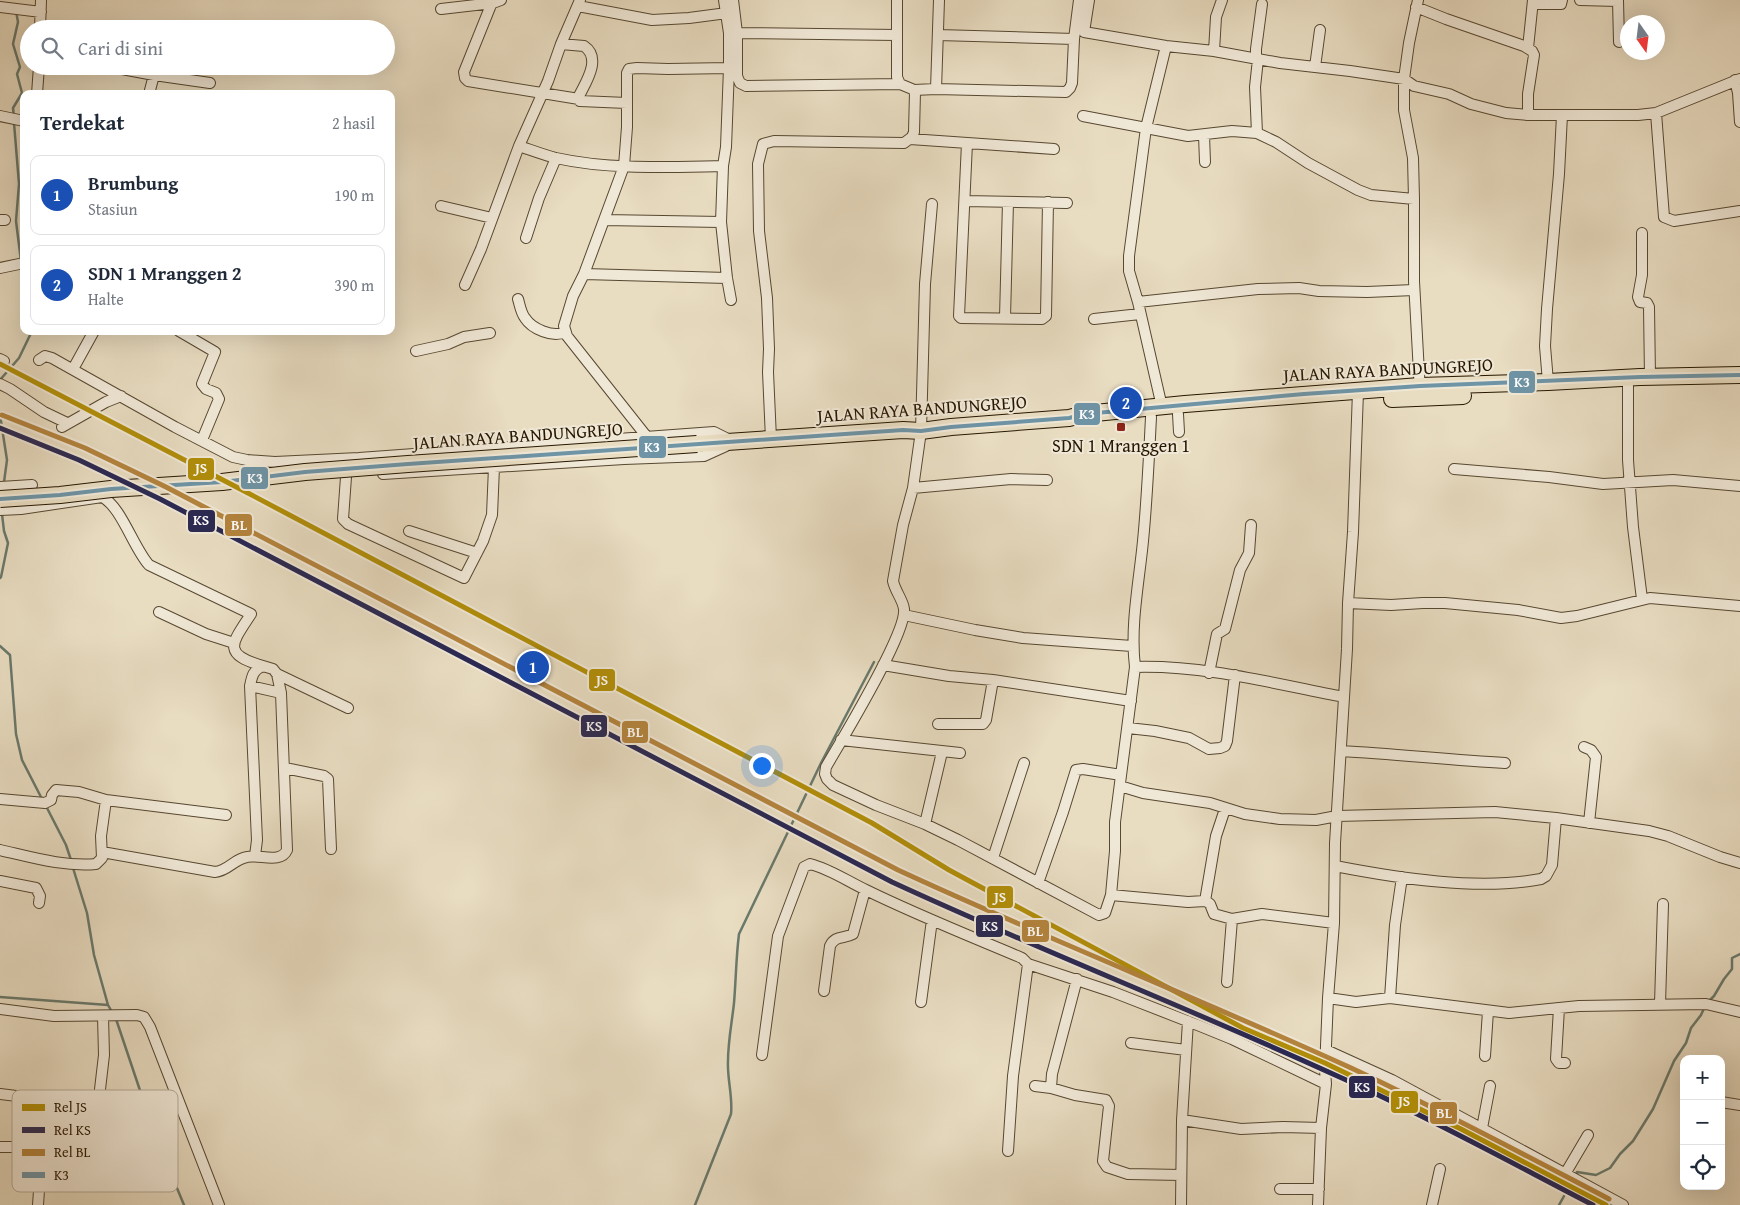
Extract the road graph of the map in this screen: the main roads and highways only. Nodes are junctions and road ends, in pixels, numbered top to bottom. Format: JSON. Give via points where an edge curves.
{"nodes":[{"id":1,"x":1740,"y":376,"type":"edge"},
{"id":2,"x":1691,"y":380,"type":"junction"},
{"id":3,"x":1740,"y":385,"type":"edge"},
{"id":4,"x":1420,"y":392,"type":"junction"},
{"id":5,"x":0,"y":499,"type":"edge"}],
"edges":[{"from":1,"to":2,"type":"main road","name":"JALAN RAYA BANDUNGREJO"},
{"from":2,"to":3,"type":"main road","name":"JALAN RAYA BANDUNGREJO"},
{"from":2,"to":4,"type":"main road","name":"JALAN RAYA BANDUNGREJO","via":[[1628,386]]},
{"from":2,"to":4,"type":"main road","name":"JALAN RAYA BANDUNGREJO","via":[[1650,377]]},
{"from":4,"to":5,"type":"main road","name":"JALAN RAYA BANDUNGREJO","bridge":true,"via":[[1358,396],[1304,394],[1183,410],[1086,414],[921,431],[408,464]]}]}
